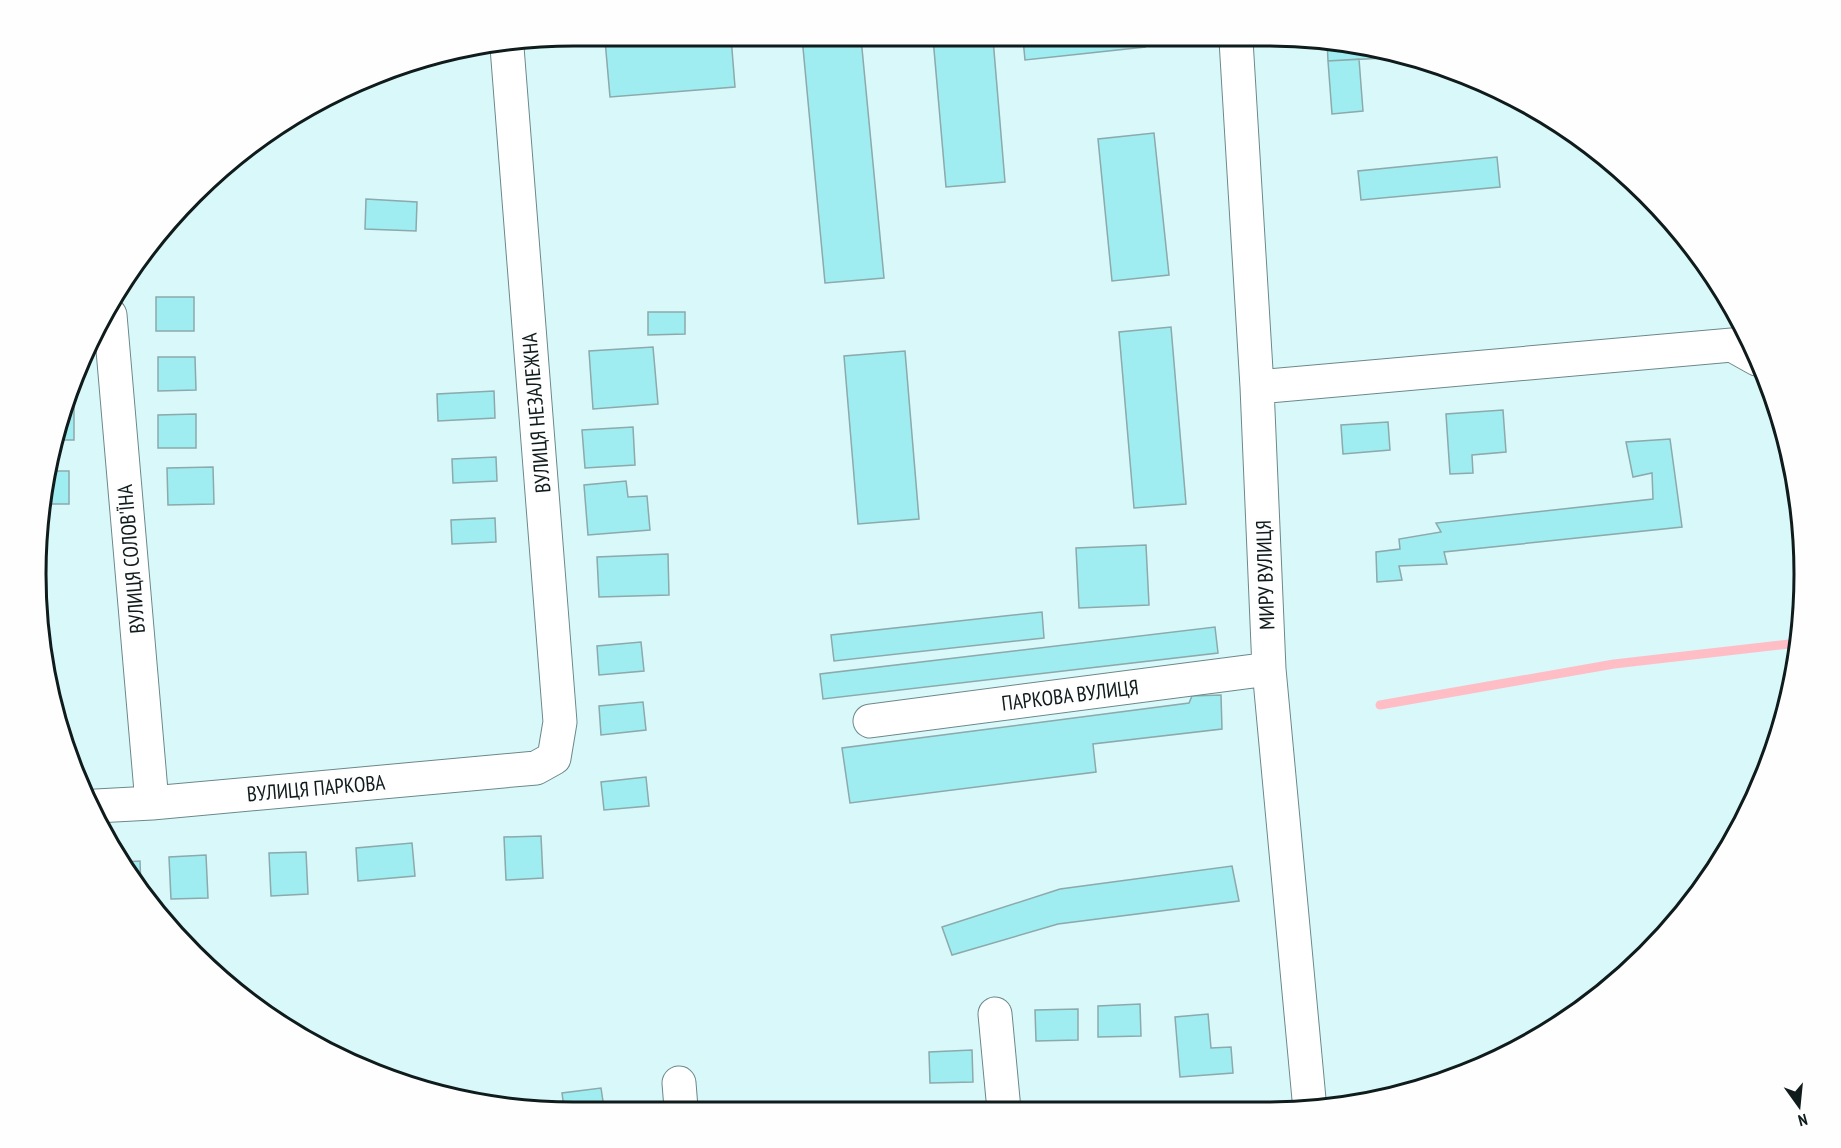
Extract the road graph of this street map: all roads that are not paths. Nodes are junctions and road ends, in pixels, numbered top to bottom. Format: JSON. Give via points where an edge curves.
{"nodes":[{"id":1,"x":1236,"y":46,"type":"edge"},
{"id":2,"x":507,"y":51,"type":"edge"},
{"id":3,"x":111,"y":322,"type":"edge"},
{"id":4,"x":1745,"y":352,"type":"edge"},
{"id":5,"x":1257,"y":387,"type":"junction"},
{"id":6,"x":1269,"y":669,"type":"junction"},
{"id":7,"x":870,"y":721,"type":"dead end"},
{"id":8,"x":536,"y":768,"type":"joint"},
{"id":9,"x":152,"y":803,"type":"junction"},
{"id":10,"x":100,"y":806,"type":"edge"},
{"id":11,"x":995,"y":1014,"type":"dead end"},
{"id":12,"x":1309,"y":1099,"type":"edge"},
{"id":13,"x":1003,"y":1102,"type":"edge"}],
"edges":[{"from":1,"to":5,"type":"street","name":"МИРУ ВУЛИЦЯ"},
{"from":2,"to":8,"type":"street","name":"ВУЛИЦЯ НЕЗАЛЕЖНА","via":[[560,722],[554,758]]},
{"from":3,"to":9,"type":"street","name":"ВУЛИЦЯ СОЛОВ'ЇНА"},
{"from":4,"to":5,"type":"street","via":[[1732,345]]},
{"from":5,"to":6,"type":"street","name":"МИРУ ВУЛИЦЯ"},
{"from":6,"to":7,"type":"street","name":"ПАРКОВА ВУЛИЦЯ"},
{"from":6,"to":12,"type":"street","name":"МИРУ ВУЛИЦЯ"},
{"from":8,"to":9,"type":"street","name":"ВУЛИЦЯ ПАРКОВА"},
{"from":9,"to":10,"type":"street","name":"ВУЛИЦЯ ПАРКОВА"},
{"from":11,"to":13,"type":"street"}]}
